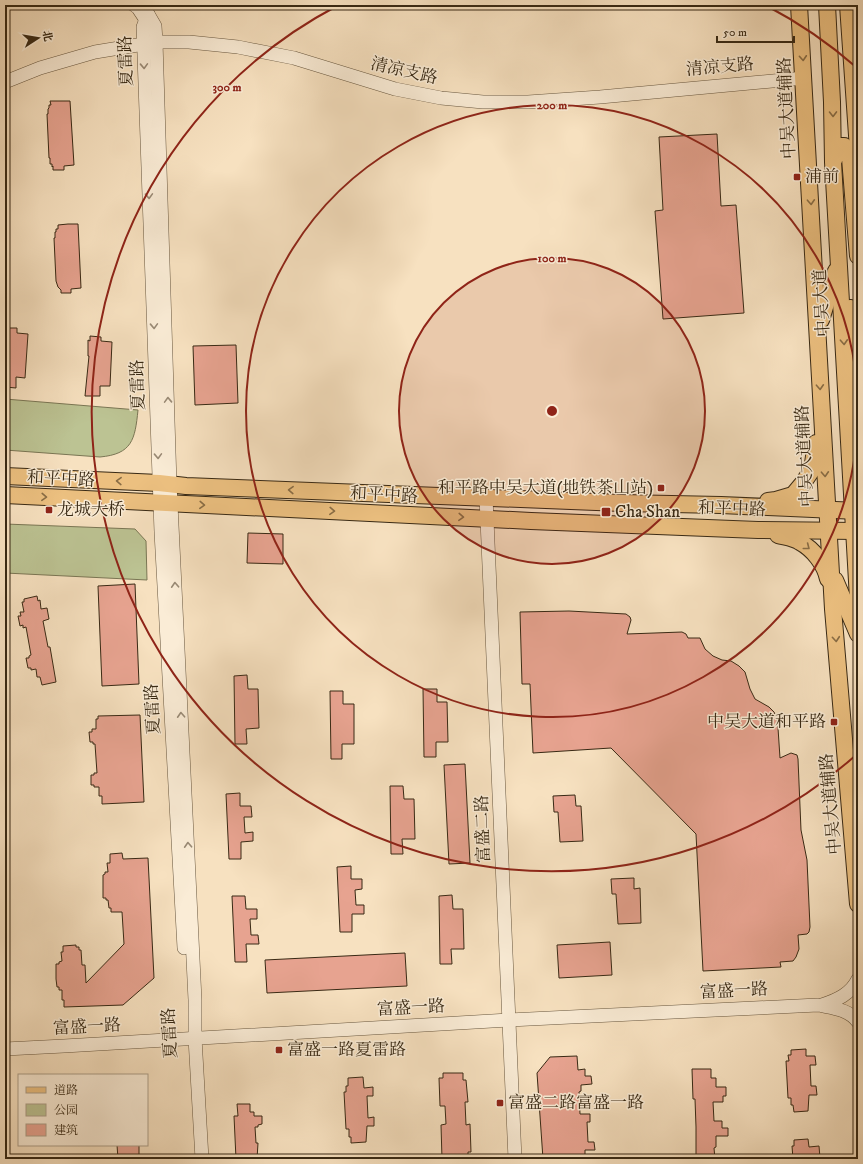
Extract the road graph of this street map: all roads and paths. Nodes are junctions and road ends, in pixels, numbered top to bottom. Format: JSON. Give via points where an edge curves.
{"nodes":[{"id":1,"x":134,"y":5,"type":"edge"},
{"id":2,"x":800,"y":5,"type":"edge"},
{"id":3,"x":827,"y":5,"type":"edge"},
{"id":4,"x":835,"y":5,"type":"edge"},
{"id":5,"x":848,"y":5,"type":"edge"},
{"id":6,"x":851,"y":5,"type":"edge"},
{"id":7,"x":849,"y":25,"type":"junction"},
{"id":8,"x":150,"y":43,"type":"junction"},
{"id":9,"x":804,"y":78,"type":"junction"},
{"id":10,"x":853,"y":80,"type":"junction"},
{"id":11,"x":5,"y":82,"type":"edge"},
{"id":12,"x":858,"y":150,"type":"edge"},
{"id":13,"x":833,"y":162,"type":"junction"},
{"id":14,"x":838,"y":224,"type":"junction"},
{"id":15,"x":858,"y":256,"type":"edge"},
{"id":16,"x":839,"y":260,"type":"junction"},
{"id":17,"x":818,"y":331,"type":"junction"},
{"id":18,"x":858,"y":404,"type":"edge"},
{"id":19,"x":821,"y":408,"type":"junction"},
{"id":20,"x":5,"y":476,"type":"edge"},
{"id":21,"x":165,"y":484,"type":"junction"},
{"id":22,"x":5,"y":495,"type":"edge"},
{"id":23,"x":486,"y":497,"type":"junction"},
{"id":24,"x":166,"y":503,"type":"junction"},
{"id":25,"x":721,"y":505,"type":"junction"},
{"id":26,"x":827,"y":509,"type":"junction"},
{"id":27,"x":855,"y":510,"type":"edge"},
{"id":28,"x":487,"y":518,"type":"junction"},
{"id":29,"x":758,"y":530,"type":"junction"},
{"id":30,"x":829,"y":530,"type":"junction"},
{"id":31,"x":856,"y":531,"type":"edge"},
{"id":32,"x":831,"y":569,"type":"junction"},
{"id":33,"x":858,"y":597,"type":"edge"},
{"id":34,"x":833,"y":609,"type":"junction"},
{"id":35,"x":858,"y":634,"type":"edge"},
{"id":36,"x":858,"y":904,"type":"edge"},
{"id":37,"x":858,"y":979,"type":"edge"},
{"id":38,"x":818,"y":1006,"type":"junction"},
{"id":39,"x":509,"y":1020,"type":"junction"},
{"id":40,"x":858,"y":1022,"type":"edge"},
{"id":41,"x":192,"y":1038,"type":"junction"},
{"id":42,"x":5,"y":1048,"type":"edge"},
{"id":43,"x":194,"y":1159,"type":"edge"},
{"id":44,"x":202,"y":1159,"type":"edge"},
{"id":45,"x":515,"y":1159,"type":"edge"}],
"edges":[{"from":1,"to":8,"type":"street","name":"夏雷路","via":[[146,20],[148,14],[155,26]]},
{"from":2,"to":9,"type":"main road","name":"中吴大道辅路","one_way":true},
{"from":3,"to":13,"type":"main road","name":"中吴大道","one_way":true},
{"from":4,"to":10,"type":"main road","via":[[838,80],[843,92],[848,92]]},
{"from":5,"to":7,"type":"main road"},
{"from":6,"to":7,"type":"main road"},
{"from":7,"to":10,"type":"main road"},
{"from":8,"to":9,"type":"street","name":"清凉支路","via":[[188,42],[238,47],[294,58],[395,88],[440,98],[483,102],[528,102]]},
{"from":8,"to":11,"type":"street","name":"清凉支路","via":[[95,52],[40,68]]},
{"from":8,"to":21,"type":"street","name":"夏雷路"},
{"from":9,"to":17,"type":"main road","name":"中吴大道辅路","one_way":true},
{"from":10,"to":12,"type":"main road"},
{"from":13,"to":14,"type":"main road","name":"中吴大道"},
{"from":13,"to":15,"type":"main road","via":[[838,146],[844,146],[850,158]]},
{"from":14,"to":16,"type":"main road","name":"中吴大道"},
{"from":14,"to":18,"type":"main road","via":[[856,338]]},
{"from":16,"to":17,"type":"main road"},
{"from":16,"to":27,"type":"main road","name":"中吴大道","one_way":true},
{"from":17,"to":19,"type":"main road","name":"中吴大道辅路","one_way":true},
{"from":19,"to":25,"type":"main road","via":[[812,470],[793,495],[776,500]]},
{"from":19,"to":26,"type":"main road","name":"中吴大道辅路","one_way":true},
{"from":21,"to":20,"type":"main road","name":"和平中路","one_way":true},
{"from":23,"to":21,"type":"main road","name":"和平中路","one_way":true},
{"from":21,"to":24,"type":"street","name":"夏雷路"},
{"from":22,"to":24,"type":"main road","name":"和平中路","one_way":true},
{"from":23,"to":25,"type":"main road","name":"和平中路"},
{"from":23,"to":28,"type":"street","name":"富盛二路"},
{"from":24,"to":28,"type":"main road","name":"和平中路","one_way":true},
{"from":24,"to":41,"type":"street","name":"夏雷路"},
{"from":25,"to":26,"type":"main road","name":"和平中路"},
{"from":26,"to":27,"type":"main road","name":"和平中路"},
{"from":26,"to":30,"type":"main road","name":"中吴大道辅路"},
{"from":27,"to":31,"type":"main road","name":"中吴大道"},
{"from":28,"to":29,"type":"main road","name":"和平中路"},
{"from":28,"to":39,"type":"street","name":"富盛二路"},
{"from":29,"to":30,"type":"main road","name":"和平中路"},
{"from":29,"to":34,"type":"main road","one_way":true,"via":[[799,541],[815,554],[827,573]]},
{"from":30,"to":31,"type":"main road","name":"和平中路"},
{"from":30,"to":32,"type":"main road","name":"中吴大道辅路"},
{"from":31,"to":33,"type":"main road","name":"中吴大道"},
{"from":32,"to":34,"type":"main road","name":"中吴大道辅路"},
{"from":32,"to":35,"type":"main road"},
{"from":34,"to":36,"type":"main road","name":"中吴大道辅路","one_way":true},
{"from":37,"to":38,"type":"street","via":[[854,988],[838,1000]]},
{"from":38,"to":39,"type":"street","name":"富盛一路"},
{"from":38,"to":40,"type":"street","via":[[841,1010]]},
{"from":39,"to":41,"type":"street","name":"富盛一路"},
{"from":39,"to":45,"type":"street","name":"富盛二路"},
{"from":41,"to":42,"type":"street","name":"富盛一路"},
{"from":41,"to":43,"type":"street","name":"夏雷路"},
{"from":41,"to":44,"type":"street","name":"夏雷路"}]}
